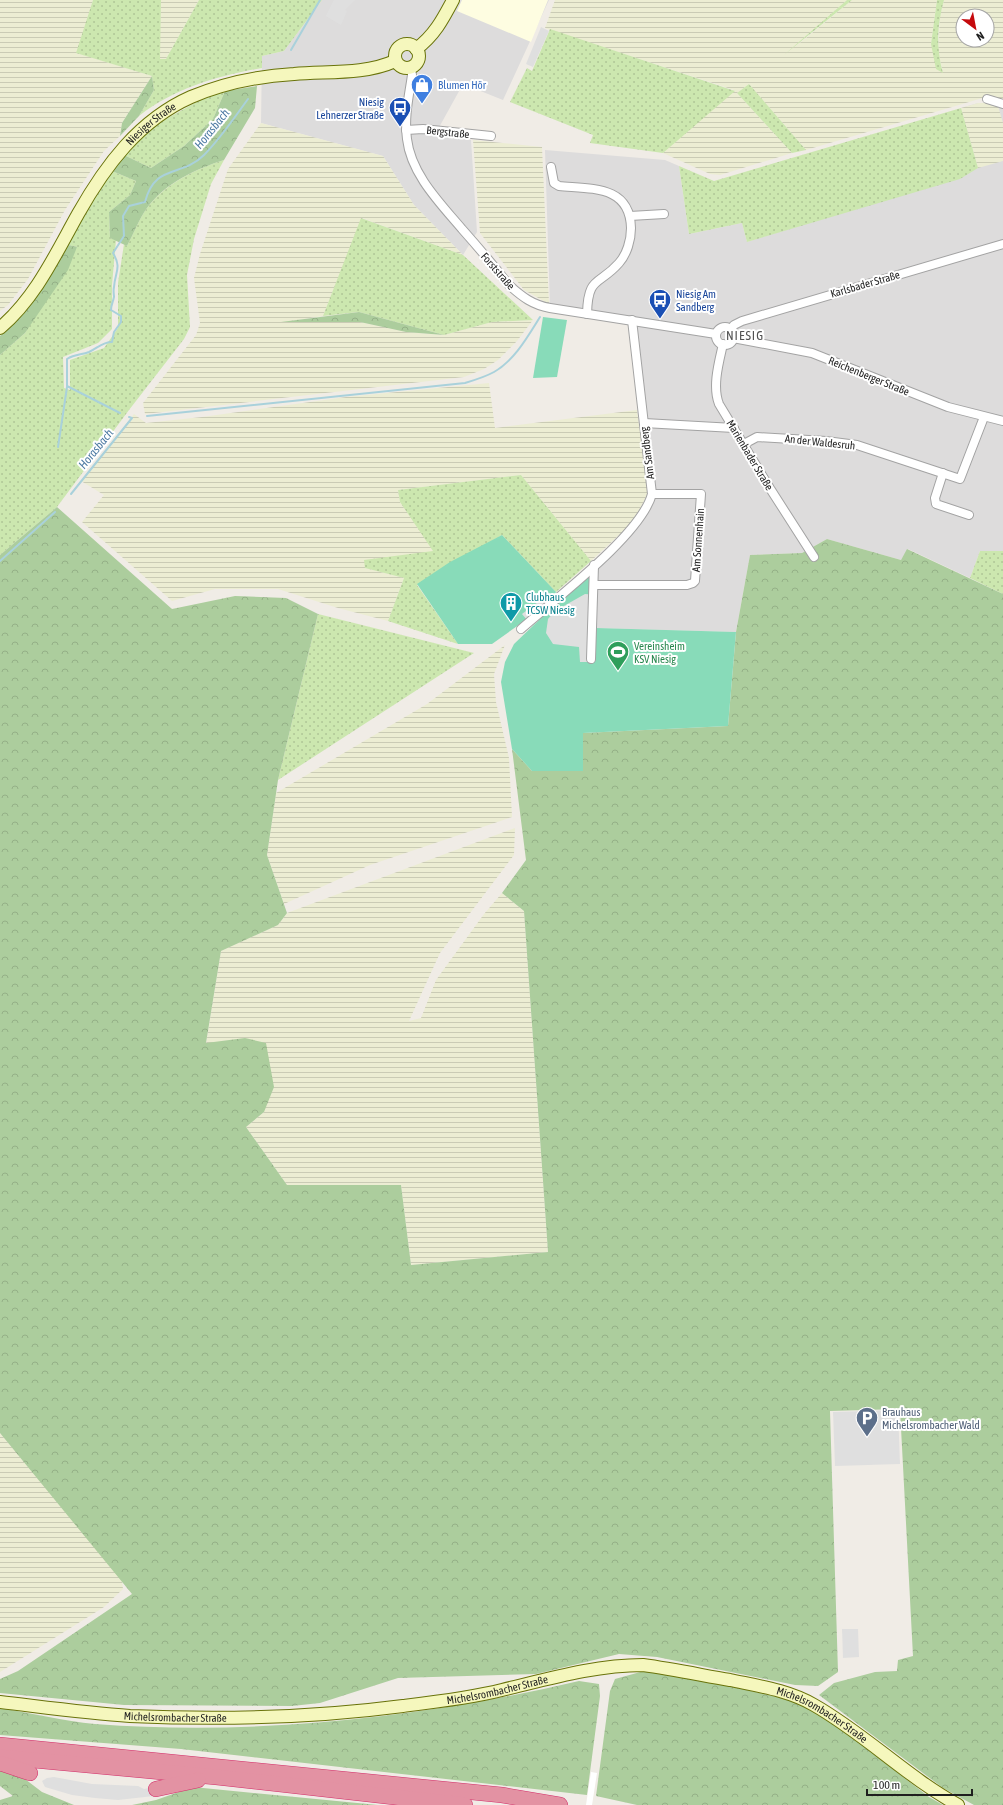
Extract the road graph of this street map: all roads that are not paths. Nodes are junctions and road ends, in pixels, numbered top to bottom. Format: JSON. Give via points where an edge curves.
{"nodes":[{"id":1,"x":453,"y":0,"type":"edge"},
{"id":2,"x":416,"y":49,"type":"junction"},
{"id":3,"x":395,"y":61,"type":"junction"},
{"id":4,"x":411,"y":68,"type":"junction"},
{"id":5,"x":988,"y":99,"type":"dead end"},
{"id":6,"x":1003,"y":104,"type":"edge"},
{"id":7,"x":406,"y":130,"type":"junction"},
{"id":8,"x":491,"y":136,"type":"dead end"},
{"id":9,"x":551,"y":167,"type":"dead end"},
{"id":10,"x":664,"y":214,"type":"dead end"},
{"id":11,"x":630,"y":216,"type":"junction"},
{"id":12,"x":1003,"y":244,"type":"edge"},
{"id":13,"x":587,"y":314,"type":"junction"},
{"id":14,"x":632,"y":320,"type":"junction"},
{"id":15,"x":0,"y":328,"type":"edge"},
{"id":16,"x":730,"y":329,"type":"junction"},
{"id":17,"x":716,"y":334,"type":"junction"},
{"id":18,"x":733,"y":338,"type":"junction"},
{"id":19,"x":723,"y":344,"type":"junction"},
{"id":20,"x":984,"y":417,"type":"junction"},
{"id":21,"x":1003,"y":421,"type":"edge"},
{"id":22,"x":644,"y":423,"type":"junction"},
{"id":23,"x":734,"y":428,"type":"junction"},
{"id":24,"x":744,"y":444,"type":"junction"},
{"id":25,"x":943,"y":473,"type":"junction"},
{"id":26,"x":652,"y":494,"type":"junction"},
{"id":27,"x":969,"y":515,"type":"dead end"},
{"id":28,"x":814,"y":558,"type":"dead end"},
{"id":29,"x":594,"y":565,"type":"junction"},
{"id":30,"x":594,"y":586,"type":"junction"},
{"id":31,"x":521,"y":629,"type":"dead end"},
{"id":32,"x":591,"y":659,"type":"dead end"},
{"id":33,"x":0,"y":1702,"type":"edge"},
{"id":34,"x":0,"y":1745,"type":"edge"},
{"id":35,"x":0,"y":1757,"type":"edge"},
{"id":36,"x":0,"y":1763,"type":"edge"},
{"id":37,"x":30,"y":1773,"type":"dead end"},
{"id":38,"x":216,"y":1777,"type":"junction"},
{"id":39,"x":156,"y":1789,"type":"dead end"},
{"id":40,"x":465,"y":1805,"type":"edge"},
{"id":41,"x":560,"y":1805,"type":"edge"},
{"id":42,"x":958,"y":1805,"type":"edge"}],
"edges":[{"from":1,"to":2,"type":"main road","via":[[438,28]]},
{"from":2,"to":3,"type":"main road","via":[[406,44],[399,46],[395,53]]},
{"from":2,"to":4,"type":"main road","via":[[418,60]]},
{"from":3,"to":4,"type":"main road","via":[[403,68]]},
{"from":3,"to":15,"type":"main road","name":"Niesiger Straße","via":[[366,69],[291,74],[235,82],[190,98],[154,119],[132,138],[111,162],[89,195],[38,285]]},
{"from":4,"to":7,"type":"street","name":"Forststraße"},
{"from":5,"to":6,"type":"street"},
{"from":7,"to":8,"type":"street","name":"Bergstraße","via":[[423,129]]},
{"from":7,"to":13,"type":"street","name":"Forststraße","via":[[409,150],[427,186],[510,285],[527,300],[542,307]]},
{"from":9,"to":11,"type":"street","via":[[554,183],[559,186],[611,193],[624,203]]},
{"from":10,"to":11,"type":"street"},
{"from":11,"to":13,"type":"street","via":[[631,232],[626,252],[620,262],[596,281],[590,290],[587,297]]},
{"from":12,"to":16,"type":"street","name":"Karlsbader Straße","via":[[742,321]]},
{"from":13,"to":14,"type":"street","name":"Forststraße"},
{"from":14,"to":17,"type":"street","name":"Forststraße"},
{"from":14,"to":22,"type":"street","name":"Am Sandberg"},
{"from":16,"to":17,"type":"street","via":[[721,328]]},
{"from":16,"to":18,"type":"street"},
{"from":17,"to":19,"type":"street"},
{"from":18,"to":19,"type":"street","via":[[729,343]]},
{"from":18,"to":20,"type":"street","name":"Reichenberger Straße","via":[[812,353],[948,407]]},
{"from":19,"to":23,"type":"street","name":"Marienbader Straße","via":[[717,396]]},
{"from":20,"to":21,"type":"street","name":"Reichenberger Straße"},
{"from":20,"to":25,"type":"street","name":"An der Waldesruh","via":[[960,479]]},
{"from":22,"to":23,"type":"street"},
{"from":22,"to":26,"type":"street","name":"Am Sandberg"},
{"from":23,"to":24,"type":"street","name":"Marienbader Straße"},
{"from":24,"to":25,"type":"street","name":"An der Waldesruh","via":[[757,437],[842,442]]},
{"from":24,"to":28,"type":"street","name":"Marienbader Straße"},
{"from":25,"to":27,"type":"street","via":[[935,498],[936,504]]},
{"from":26,"to":29,"type":"street","name":"Am Sandberg","via":[[638,521]]},
{"from":26,"to":30,"type":"street","name":"Am Sonnenhain","via":[[701,494],[695,581],[687,585]]},
{"from":29,"to":30,"type":"street"},
{"from":29,"to":31,"type":"street","name":"Am Sandberg"},
{"from":30,"to":32,"type":"street"},
{"from":33,"to":42,"type":"main road","name":"Michelsrombacher Straße","via":[[128,1716],[304,1716],[456,1699],[597,1669],[643,1665],[756,1685],[803,1699]]},
{"from":34,"to":41,"type":"highway","via":[[502,1795]]},
{"from":35,"to":38,"type":"highway"},
{"from":36,"to":37,"type":"highway"},
{"from":38,"to":39,"type":"highway"},
{"from":38,"to":40,"type":"highway"}]}
